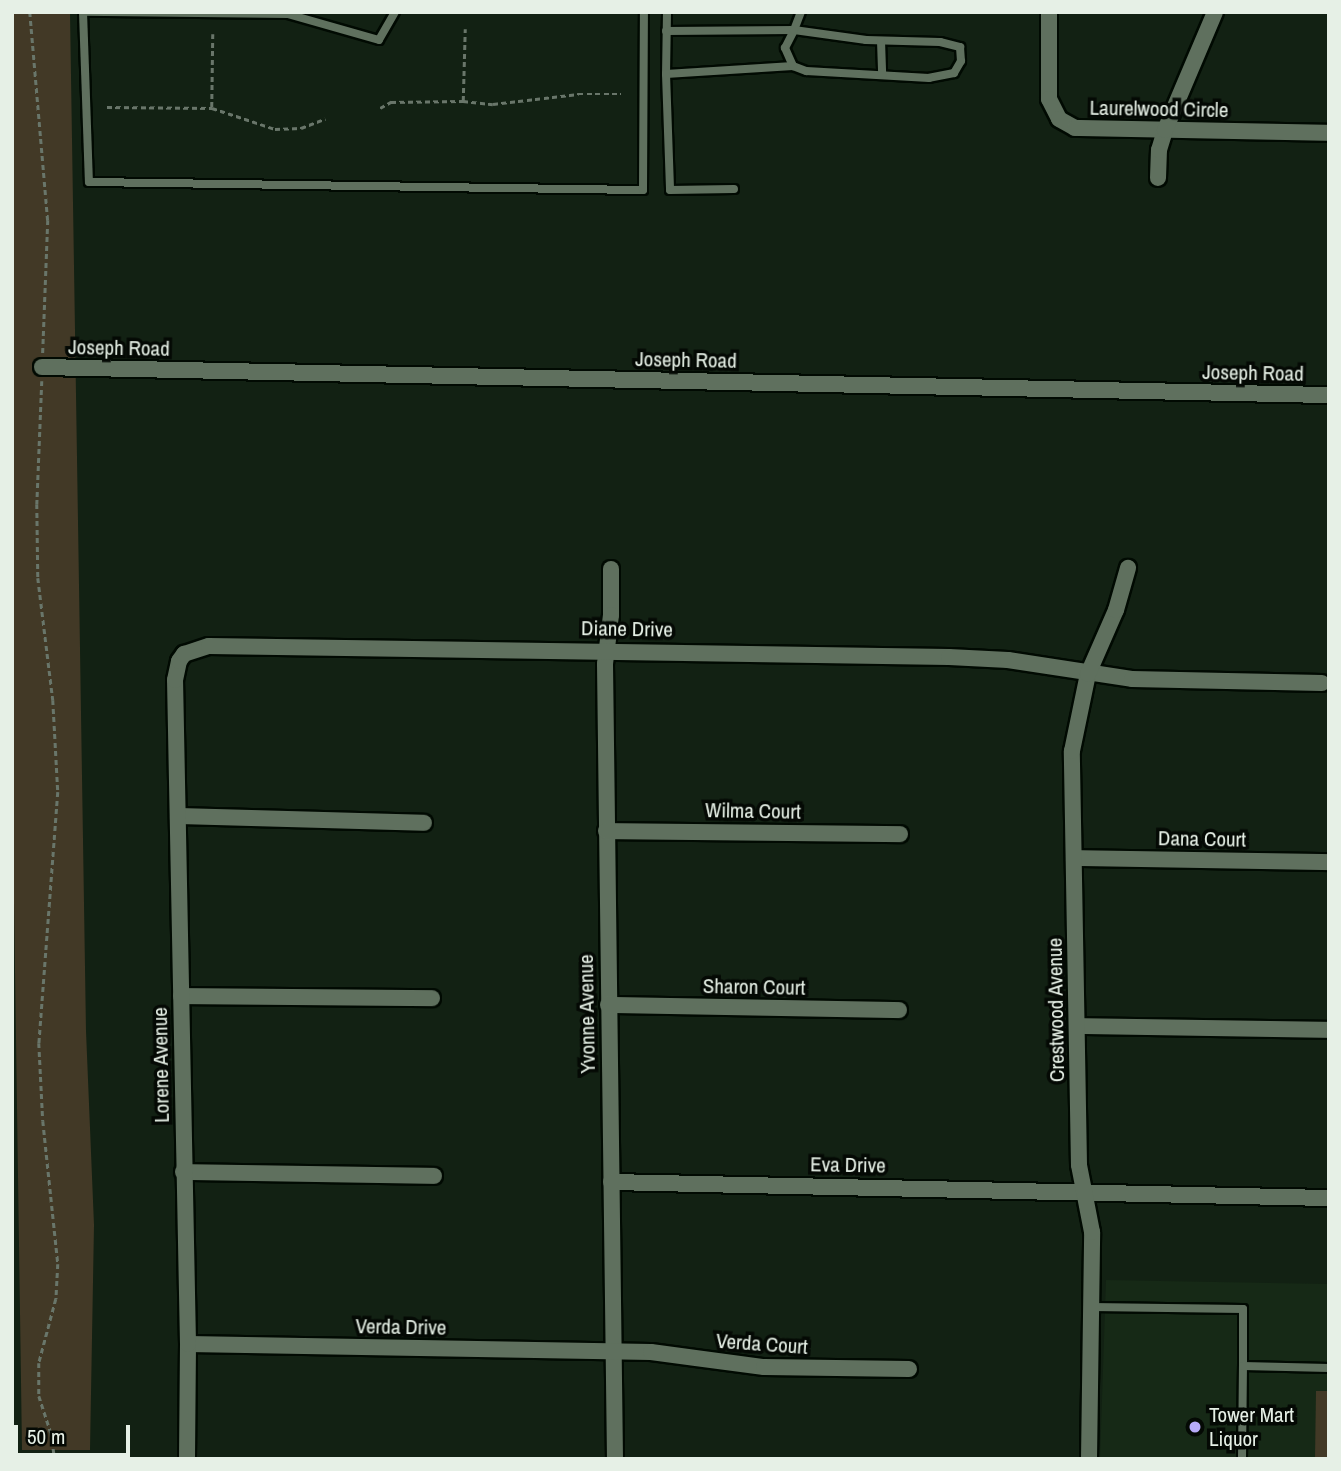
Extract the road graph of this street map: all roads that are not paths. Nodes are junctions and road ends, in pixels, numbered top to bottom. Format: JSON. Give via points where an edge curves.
{"nodes":[{"id":1,"x":395,"y":12,"type":"edge"},
{"id":2,"x":644,"y":12,"type":"edge"},
{"id":3,"x":667,"y":12,"type":"edge"},
{"id":4,"x":801,"y":12,"type":"edge"},
{"id":5,"x":1049,"y":12,"type":"edge"},
{"id":6,"x":1215,"y":12,"type":"edge"},
{"id":7,"x":794,"y":30,"type":"junction"},
{"id":8,"x":666,"y":31,"type":"junction"},
{"id":9,"x":881,"y":41,"type":"junction"},
{"id":10,"x":793,"y":66,"type":"junction"},
{"id":11,"x":666,"y":74,"type":"junction"},
{"id":12,"x":882,"y":75,"type":"junction"},
{"id":13,"x":1165,"y":130,"type":"junction"},
{"id":14,"x":1329,"y":133,"type":"edge"},
{"id":15,"x":1158,"y":178,"type":"dead end"},
{"id":16,"x":734,"y":189,"type":"dead end"},
{"id":17,"x":42,"y":367,"type":"road end"},
{"id":18,"x":1329,"y":395,"type":"edge"},
{"id":19,"x":1128,"y":568,"type":"dead end"},
{"id":20,"x":611,"y":569,"type":"dead end"},
{"id":21,"x":607,"y":650,"type":"junction"},
{"id":22,"x":177,"y":671,"type":"joint"},
{"id":23,"x":1088,"y":674,"type":"junction"},
{"id":24,"x":1322,"y":682,"type":"dead end"},
{"id":25,"x":178,"y":816,"type":"junction"},
{"id":26,"x":424,"y":823,"type":"dead end"},
{"id":27,"x":606,"y":831,"type":"junction"},
{"id":28,"x":900,"y":834,"type":"dead end"},
{"id":29,"x":1074,"y":858,"type":"junction"},
{"id":30,"x":1329,"y":862,"type":"edge"},
{"id":31,"x":181,"y":996,"type":"junction"},
{"id":32,"x":432,"y":998,"type":"dead end"},
{"id":33,"x":608,"y":1005,"type":"junction"},
{"id":34,"x":899,"y":1010,"type":"dead end"},
{"id":35,"x":1077,"y":1026,"type":"junction"},
{"id":36,"x":1329,"y":1030,"type":"edge"},
{"id":37,"x":183,"y":1172,"type":"junction"},
{"id":38,"x":434,"y":1176,"type":"dead end"},
{"id":39,"x":611,"y":1182,"type":"junction"},
{"id":40,"x":1084,"y":1193,"type":"junction"},
{"id":41,"x":1329,"y":1199,"type":"edge"},
{"id":42,"x":1091,"y":1307,"type":"junction"},
{"id":43,"x":188,"y":1344,"type":"junction"},
{"id":44,"x":612,"y":1352,"type":"junction"},
{"id":45,"x":1243,"y":1366,"type":"junction"},
{"id":46,"x":1329,"y":1368,"type":"edge"},
{"id":47,"x":909,"y":1369,"type":"dead end"},
{"id":48,"x":187,"y":1459,"type":"edge"},
{"id":49,"x":615,"y":1459,"type":"edge"},
{"id":50,"x":1089,"y":1459,"type":"edge"},
{"id":51,"x":1242,"y":1459,"type":"edge"}],
"edges":[{"from":1,"to":2,"type":"lane","via":[[379,40],[288,14],[83,12],[89,182],[642,190]]},
{"from":3,"to":8,"type":"lane"},
{"from":4,"to":7,"type":"lane"},
{"from":5,"to":13,"type":"street","name":"Laurelwood Circle","via":[[1049,99],[1059,120],[1075,128]]},
{"from":6,"to":13,"type":"street"},
{"from":7,"to":8,"type":"lane"},
{"from":7,"to":9,"type":"lane"},
{"from":7,"to":10,"type":"lane","via":[[785,48]]},
{"from":8,"to":11,"type":"lane"},
{"from":9,"to":12,"type":"lane"},
{"from":9,"to":12,"type":"lane","via":[[960,47],[961,61],[954,73],[929,78]]},
{"from":10,"to":11,"type":"lane"},
{"from":10,"to":12,"type":"lane","via":[[806,71]]},
{"from":11,"to":16,"type":"lane","via":[[670,190]]},
{"from":13,"to":14,"type":"street","name":"Laurelwood Circle"},
{"from":13,"to":15,"type":"street"},
{"from":17,"to":18,"type":"street","name":"Joseph Road"},
{"from":19,"to":23,"type":"street","name":"Crestwood Avenue","via":[[1116,610]]},
{"from":20,"to":21,"type":"street","name":"Yvonne Avenue"},
{"from":21,"to":22,"type":"street","name":"Diane Drive","via":[[209,646],[184,654]]},
{"from":21,"to":23,"type":"street","name":"Diane Drive","via":[[1008,660]]},
{"from":21,"to":27,"type":"street","name":"Yvonne Avenue"},
{"from":22,"to":25,"type":"street","name":"Lorene Avenue"},
{"from":23,"to":24,"type":"street","name":"Diane Drive","via":[[1201,682]]},
{"from":23,"to":29,"type":"street","name":"Crestwood Avenue","via":[[1072,751]]},
{"from":25,"to":26,"type":"street"},
{"from":25,"to":31,"type":"street","name":"Lorene Avenue"},
{"from":27,"to":28,"type":"street","name":"Wilma Court"},
{"from":27,"to":33,"type":"street","name":"Yvonne Avenue"},
{"from":29,"to":30,"type":"street","name":"Dana Court"},
{"from":29,"to":35,"type":"street","name":"Crestwood Avenue"},
{"from":31,"to":32,"type":"street"},
{"from":31,"to":37,"type":"street","name":"Lorene Avenue"},
{"from":33,"to":34,"type":"street","name":"Sharon Court"},
{"from":33,"to":39,"type":"street","name":"Yvonne Avenue"},
{"from":35,"to":36,"type":"street"},
{"from":35,"to":40,"type":"street","name":"Crestwood Avenue","via":[[1079,1165]]},
{"from":37,"to":38,"type":"street"},
{"from":37,"to":43,"type":"street","name":"Lorene Avenue"},
{"from":39,"to":40,"type":"street","name":"Eva Drive"},
{"from":39,"to":44,"type":"street","name":"Yvonne Avenue"},
{"from":40,"to":41,"type":"street","name":"Eva Drive"},
{"from":40,"to":42,"type":"street","name":"Crestwood Avenue","via":[[1092,1232]]},
{"from":42,"to":45,"type":"lane","via":[[1243,1309]]},
{"from":42,"to":50,"type":"street","name":"Crestwood Avenue"},
{"from":43,"to":44,"type":"street","name":"Verda Drive"},
{"from":43,"to":48,"type":"street","name":"Lorene Avenue"},
{"from":44,"to":47,"type":"street","name":"Verda Court","via":[[651,1352],[764,1367]]},
{"from":44,"to":49,"type":"street","name":"Yvonne Avenue"},
{"from":45,"to":46,"type":"lane"},
{"from":45,"to":51,"type":"lane"}]}
